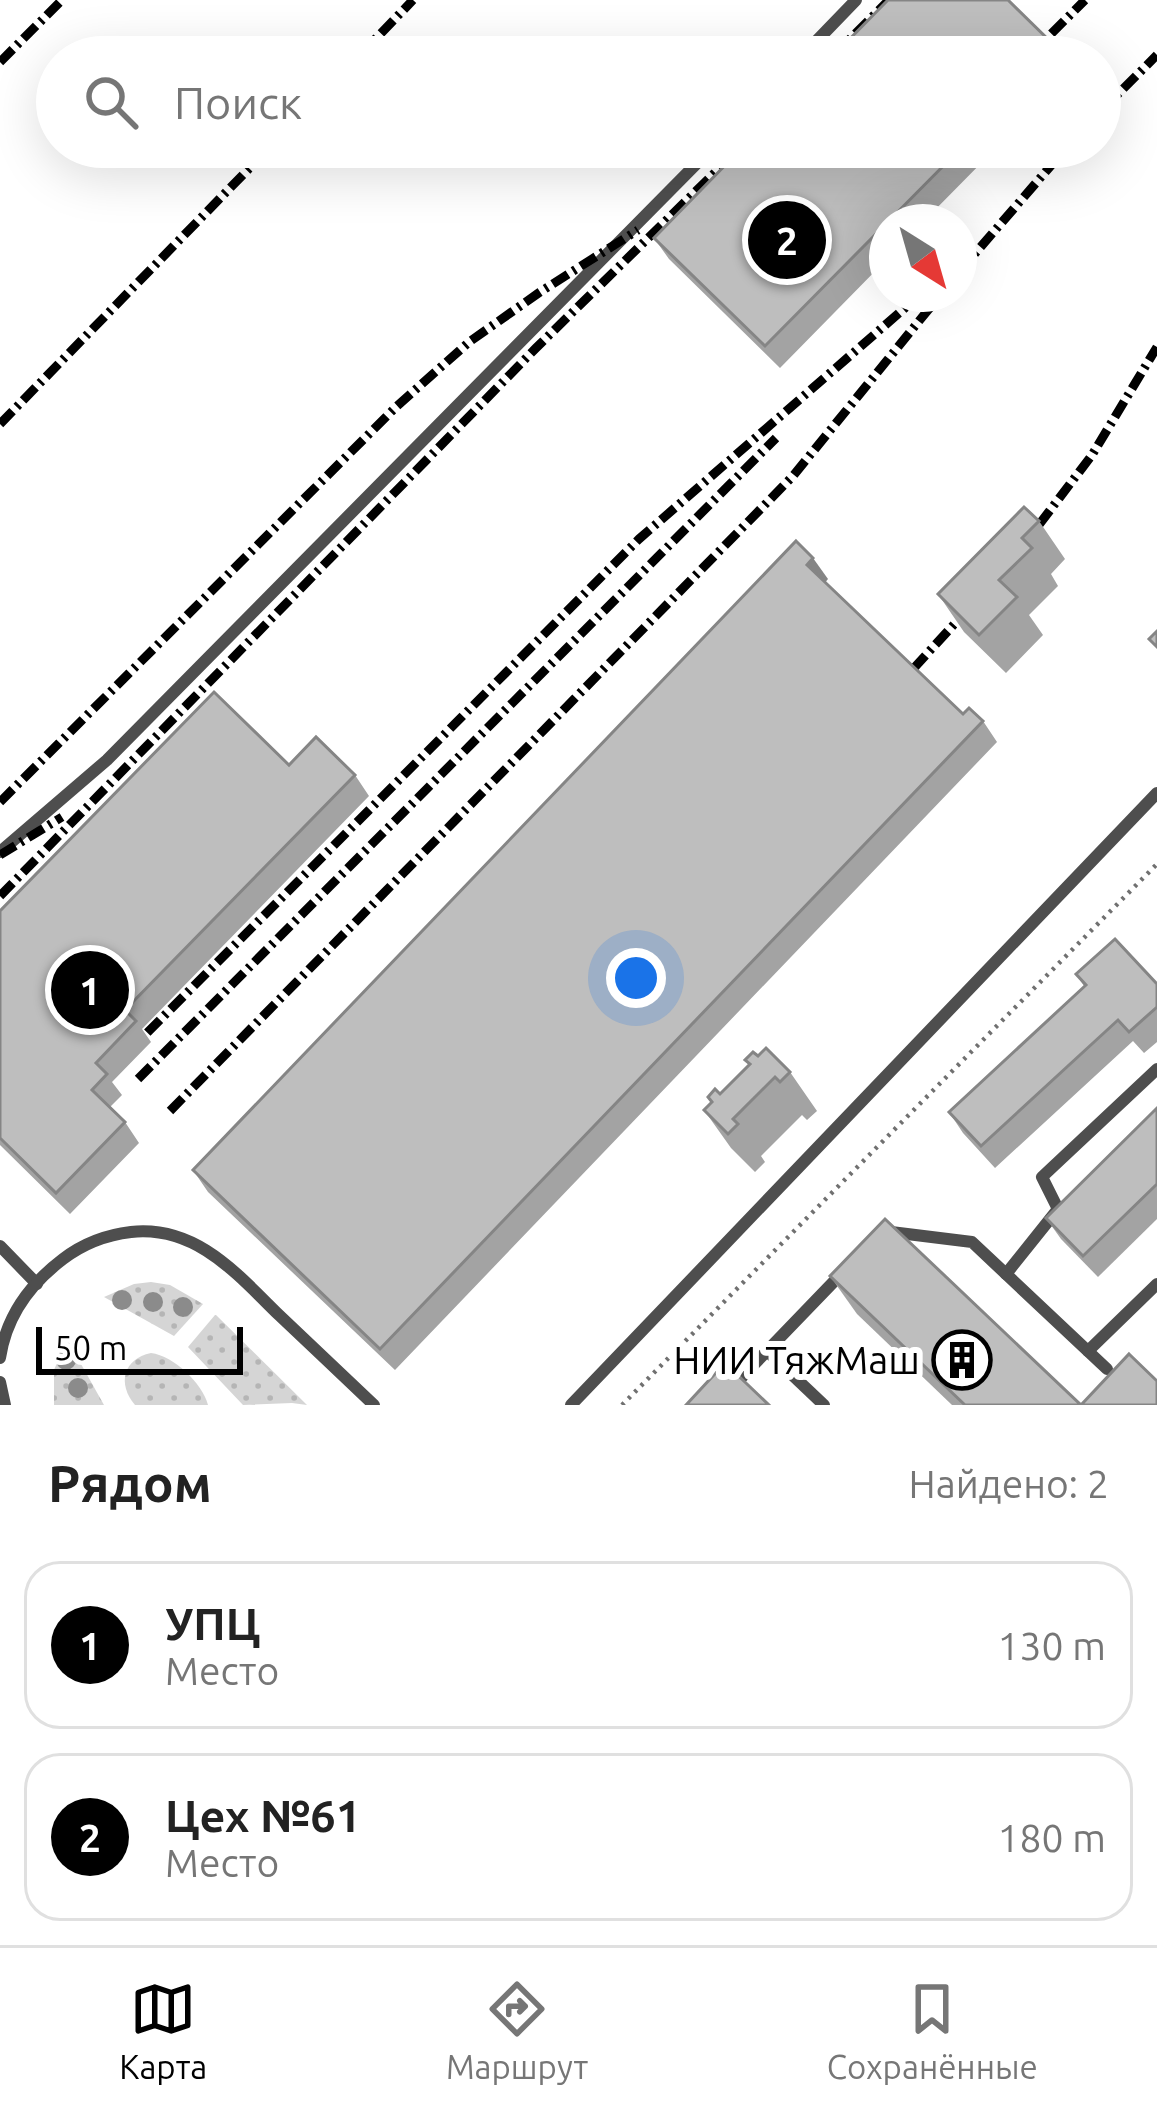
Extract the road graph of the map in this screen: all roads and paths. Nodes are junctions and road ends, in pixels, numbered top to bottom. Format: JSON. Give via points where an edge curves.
{"nodes":[{"id":1,"x":856,"y":0,"type":"edge"},
{"id":2,"x":821,"y":36,"type":"edge"},
{"id":3,"x":692,"y":168,"type":"edge"},
{"id":4,"x":1157,"y":793,"type":"edge"},
{"id":5,"x":0,"y":852,"type":"edge"},
{"id":6,"x":1157,"y":864,"type":"edge"},
{"id":7,"x":1157,"y":1069,"type":"edge"},
{"id":8,"x":0,"y":1246,"type":"edge"},
{"id":9,"x":867,"y":1248,"type":"edge"},
{"id":10,"x":850,"y":1265,"type":"edge"},
{"id":11,"x":1006,"y":1274,"type":"junction"},
{"id":12,"x":37,"y":1284,"type":"junction"},
{"id":13,"x":1157,"y":1284,"type":"edge"},
{"id":14,"x":767,"y":1351,"type":"junction"},
{"id":15,"x":1088,"y":1351,"type":"junction"},
{"id":16,"x":0,"y":1358,"type":"edge"},
{"id":17,"x":1107,"y":1369,"type":"edge"},
{"id":18,"x":0,"y":1382,"type":"edge"},
{"id":19,"x":5,"y":1405,"type":"edge"},
{"id":20,"x":374,"y":1405,"type":"edge"},
{"id":21,"x":571,"y":1405,"type":"edge"},
{"id":22,"x":622,"y":1405,"type":"edge"},
{"id":23,"x":715,"y":1405,"type":"edge"},
{"id":24,"x":824,"y":1405,"type":"edge"}],
"edges":[{"from":1,"to":2,"type":"lane"},
{"from":3,"to":5,"type":"lane","via":[[107,760]]},
{"from":4,"to":21,"type":"lane"},
{"from":6,"to":22,"type":"path"},
{"from":7,"to":11,"type":"lane","via":[[1042,1177],[1058,1209]]},
{"from":8,"to":12,"type":"lane"},
{"from":9,"to":11,"type":"lane","via":[[884,1231],[972,1243]]},
{"from":10,"to":14,"type":"lane"},
{"from":11,"to":15,"type":"lane"},
{"from":12,"to":16,"type":"lane","via":[[9,1322]]},
{"from":12,"to":20,"type":"lane","via":[[87,1243],[146,1231],[175,1235],[227,1264]]},
{"from":13,"to":15,"type":"lane"},
{"from":14,"to":23,"type":"lane"},
{"from":14,"to":24,"type":"lane"},
{"from":15,"to":17,"type":"lane"},
{"from":18,"to":19,"type":"lane"}]}
